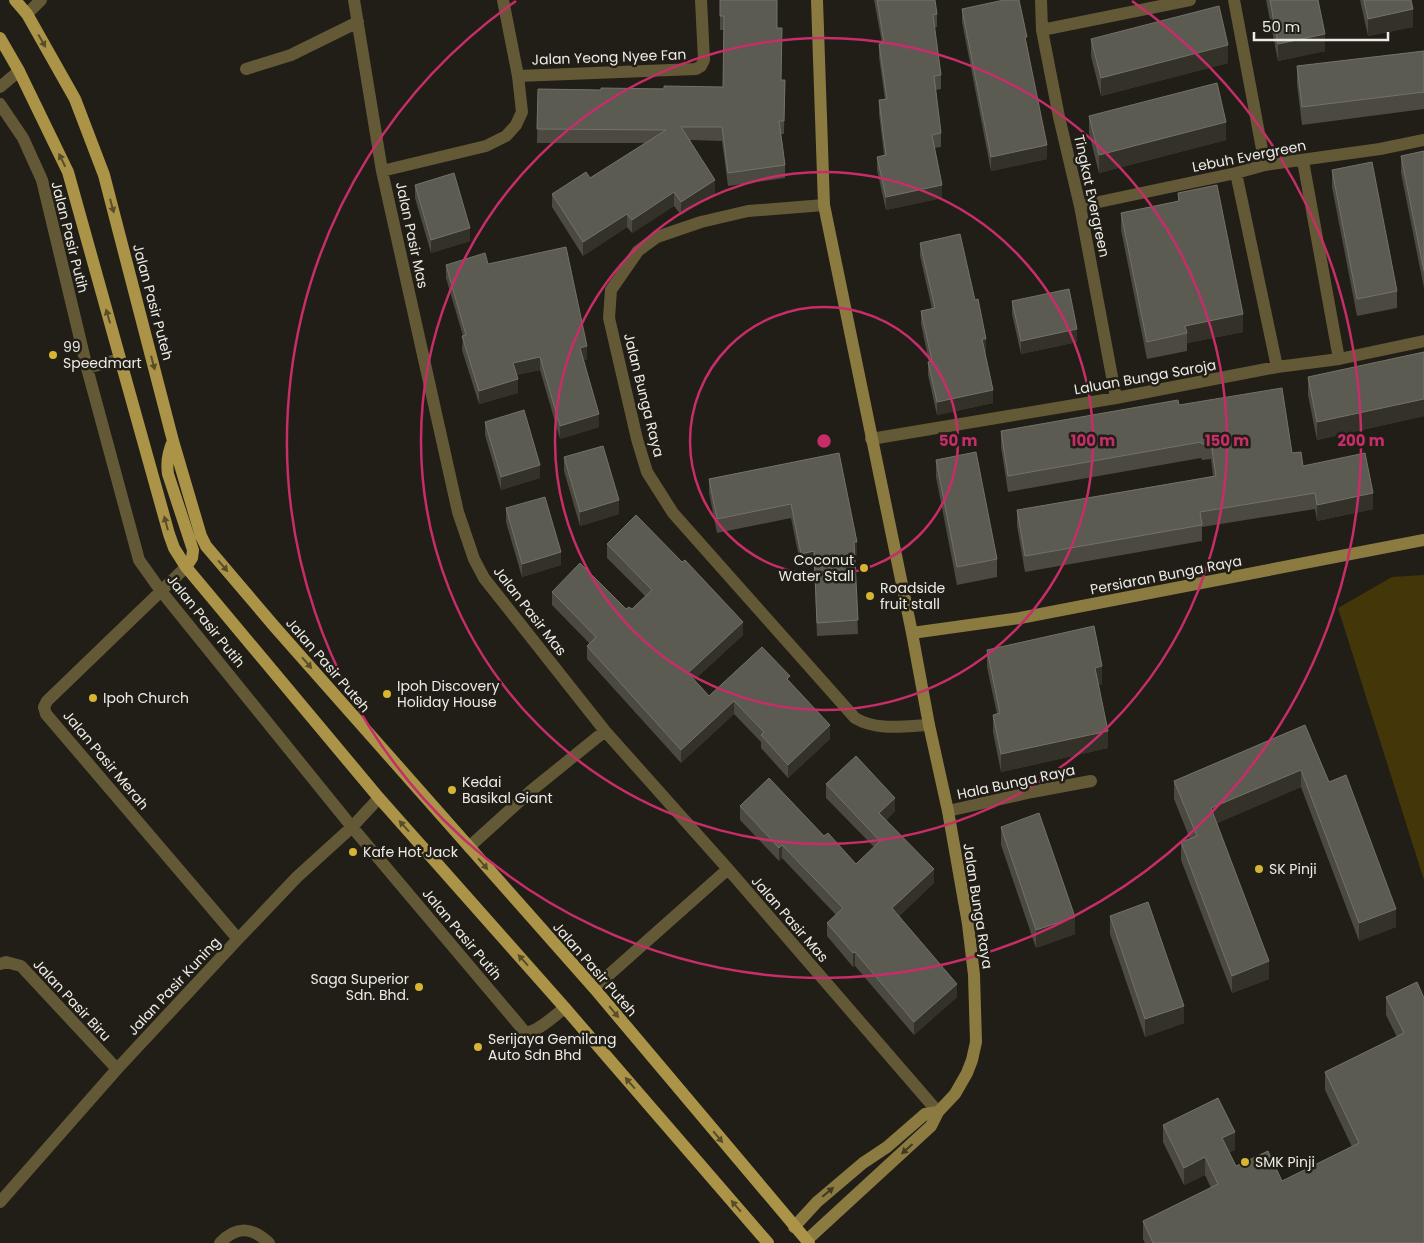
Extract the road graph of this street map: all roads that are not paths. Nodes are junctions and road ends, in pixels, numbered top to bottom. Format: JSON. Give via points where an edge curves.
{"nodes":[{"id":1,"x":16,"y":0,"type":"edge"},
{"id":2,"x":41,"y":0,"type":"edge"},
{"id":3,"x":354,"y":0,"type":"edge"},
{"id":4,"x":503,"y":0,"type":"edge"},
{"id":5,"x":701,"y":0,"type":"edge"},
{"id":6,"x":817,"y":0,"type":"edge"},
{"id":7,"x":1041,"y":0,"type":"edge"},
{"id":8,"x":1190,"y":0,"type":"edge"},
{"id":9,"x":1234,"y":0,"type":"edge"},
{"id":10,"x":27,"y":14,"type":"junction"},
{"id":11,"x":358,"y":22,"type":"junction"},
{"id":12,"x":1042,"y":30,"type":"junction"},
{"id":13,"x":0,"y":38,"type":"edge"},
{"id":14,"x":246,"y":69,"type":"dead end"},
{"id":15,"x":19,"y":71,"type":"junction"},
{"id":16,"x":518,"y":76,"type":"junction"},
{"id":17,"x":0,"y":87,"type":"edge"},
{"id":18,"x":0,"y":104,"type":"edge"},
{"id":19,"x":1424,"y":140,"type":"edge"},
{"id":20,"x":1303,"y":161,"type":"junction"},
{"id":21,"x":1265,"y":166,"type":"junction"},
{"id":22,"x":382,"y":171,"type":"junction"},
{"id":23,"x":1236,"y":174,"type":"junction"},
{"id":24,"x":824,"y":206,"type":"junction"},
{"id":25,"x":1080,"y":206,"type":"junction"},
{"id":26,"x":1424,"y":341,"type":"edge"},
{"id":27,"x":120,"y":359,"type":"junction"},
{"id":28,"x":1340,"y":359,"type":"junction"},
{"id":29,"x":1277,"y":367,"type":"junction"},
{"id":30,"x":87,"y":368,"type":"junction"},
{"id":31,"x":1116,"y":398,"type":"junction"},
{"id":32,"x":871,"y":440,"type":"junction"},
{"id":33,"x":173,"y":441,"type":"junction"},
{"id":34,"x":1424,"y":540,"type":"edge"},
{"id":35,"x":186,"y":567,"type":"junction"},
{"id":36,"x":161,"y":590,"type":"junction"},
{"id":37,"x":912,"y":633,"type":"junction"},
{"id":38,"x":929,"y":725,"type":"junction"},
{"id":39,"x":604,"y":731,"type":"junction"},
{"id":40,"x":1091,"y":781,"type":"dead end"},
{"id":41,"x":379,"y":798,"type":"junction"},
{"id":42,"x":948,"y":811,"type":"junction"},
{"id":43,"x":352,"y":827,"type":"junction"},
{"id":44,"x":469,"y":847,"type":"junction"},
{"id":45,"x":728,"y":869,"type":"junction"},
{"id":46,"x":238,"y":939,"type":"junction"},
{"id":47,"x":0,"y":964,"type":"edge"},
{"id":48,"x":594,"y":988,"type":"junction"},
{"id":49,"x":565,"y":1008,"type":"junction"},
{"id":50,"x":117,"y":1069,"type":"junction"},
{"id":51,"x":938,"y":1112,"type":"junction"},
{"id":52,"x":0,"y":1202,"type":"edge"},
{"id":53,"x":794,"y":1227,"type":"junction"},
{"id":54,"x":224,"y":1239,"type":"edge"},
{"id":55,"x":801,"y":1242,"type":"edge"},
{"id":56,"x":269,"y":1243,"type":"edge"},
{"id":57,"x":768,"y":1243,"type":"edge"}],
"edges":[{"from":1,"to":10,"type":"main road","name":"Jalan Pasir Puteh"},
{"from":2,"to":10,"type":"street"},
{"from":3,"to":11,"type":"street","name":"Jalan Pasir Mas"},
{"from":4,"to":16,"type":"street"},
{"from":5,"to":16,"type":"street","name":"Jalan Yeong Nyee Fan","via":[[704,60],[696,69]]},
{"from":6,"to":24,"type":"main road","name":"Jalan Bunga Raya"},
{"from":7,"to":12,"type":"street","name":"Tingkat Evergreen"},
{"from":8,"to":12,"type":"street"},
{"from":9,"to":21,"type":"street"},
{"from":10,"to":33,"type":"main road","name":"Jalan Pasir Puteh","one_way":true,"via":[[75,99],[104,175]]},
{"from":11,"to":14,"type":"street","via":[[291,55]]},
{"from":11,"to":22,"type":"street","name":"Jalan Pasir Mas"},
{"from":12,"to":25,"type":"street","name":"Tingkat Evergreen"},
{"from":13,"to":15,"type":"main road"},
{"from":15,"to":17,"type":"street"},
{"from":27,"to":15,"type":"main road","one_way":true,"via":[[68,172]]},
{"from":16,"to":22,"type":"street","via":[[522,112],[506,136],[486,146]]},
{"from":18,"to":30,"type":"street","name":"Jalan Pasir Putih","via":[[23,138],[42,180]]},
{"from":19,"to":20,"type":"street","name":"Lebuh Evergreen"},
{"from":20,"to":21,"type":"street","name":"Lebuh Evergreen"},
{"from":20,"to":28,"type":"street"},
{"from":21,"to":23,"type":"street","name":"Lebuh Evergreen"},
{"from":22,"to":39,"type":"street","name":"Jalan Pasir Mas","via":[[458,512],[474,559],[484,578]]},
{"from":23,"to":25,"type":"street","name":"Lebuh Evergreen"},
{"from":23,"to":29,"type":"street"},
{"from":24,"to":32,"type":"main road","name":"Jalan Bunga Raya"},
{"from":24,"to":38,"type":"street","name":"Jalan Bunga Raya","via":[[748,211],[657,237],[638,250],[611,290],[609,318],[647,472],[672,513],[855,718],[876,726]]},
{"from":25,"to":31,"type":"street","name":"Tingkat Evergreen"},
{"from":26,"to":28,"type":"street","name":"Laluan Bunga Saroja"},
{"from":27,"to":30,"type":"street"},
{"from":35,"to":27,"type":"main road","one_way":true,"via":[[169,534]]},
{"from":28,"to":29,"type":"street","name":"Laluan Bunga Saroja"},
{"from":29,"to":31,"type":"street","name":"Laluan Bunga Saroja"},
{"from":30,"to":36,"type":"street","name":"Jalan Pasir Putih","via":[[139,560]]},
{"from":31,"to":32,"type":"street","name":"Laluan Bunga Saroja"},
{"from":32,"to":37,"type":"main road","name":"Jalan Bunga Raya"},
{"from":33,"to":35,"type":"main road","via":[[168,452],[168,474],[193,550]]},
{"from":33,"to":44,"type":"main road","name":"Jalan Pasir Puteh","one_way":true,"via":[[206,546]]},
{"from":34,"to":37,"type":"main road","name":"Persiaran Bunga Raya","via":[[1020,618]]},
{"from":35,"to":36,"type":"street","name":"Jalan Pasir Merah"},
{"from":35,"to":41,"type":"main road"},
{"from":36,"to":43,"type":"street","name":"Jalan Pasir Putih"},
{"from":36,"to":46,"type":"street","name":"Jalan Pasir Merah","via":[[84,664],[44,708]]},
{"from":37,"to":38,"type":"main road","name":"Jalan Bunga Raya"},
{"from":38,"to":42,"type":"main road","name":"Jalan Bunga Raya"},
{"from":39,"to":44,"type":"street"},
{"from":39,"to":45,"type":"street","name":"Jalan Pasir Mas"},
{"from":40,"to":42,"type":"street","name":"Hala Bunga Raya"},
{"from":41,"to":43,"type":"street","name":"Jalan Pasir Kuning"},
{"from":49,"to":41,"type":"main road","one_way":true},
{"from":42,"to":51,"type":"main road","name":"Jalan Bunga Raya","via":[[968,924],[974,975],[976,1042],[967,1073],[955,1094]]},
{"from":43,"to":46,"type":"street","name":"Jalan Pasir Kuning","via":[[297,877]]},
{"from":43,"to":49,"type":"street","name":"Jalan Pasir Putih","via":[[525,1032],[535,1030]]},
{"from":44,"to":48,"type":"main road","name":"Jalan Pasir Puteh","one_way":true},
{"from":45,"to":48,"type":"street"},
{"from":45,"to":51,"type":"street","name":"Jalan Pasir Mas"},
{"from":46,"to":50,"type":"street","name":"Jalan Pasir Kuning"},
{"from":47,"to":50,"type":"street","name":"Jalan Pasir Biru","via":[[6,962],[21,966]]},
{"from":48,"to":53,"type":"main road","name":"Jalan Pasir Puteh","one_way":true},
{"from":57,"to":49,"type":"main road","one_way":true},
{"from":50,"to":52,"type":"street","name":"Jalan Pasir Kuning"},
{"from":53,"to":51,"type":"main road","name":"Jalan Bunga Raya","one_way":true,"via":[[817,1202],[863,1163],[926,1114]]},
{"from":51,"to":55,"type":"main road","name":"Jalan Bunga Raya","one_way":true,"via":[[931,1126],[915,1142]]},
{"from":53,"to":55,"type":"main road","name":"Jalan Pasir Puteh"},
{"from":54,"to":56,"type":"street","via":[[245,1230],[259,1234]]}]}
